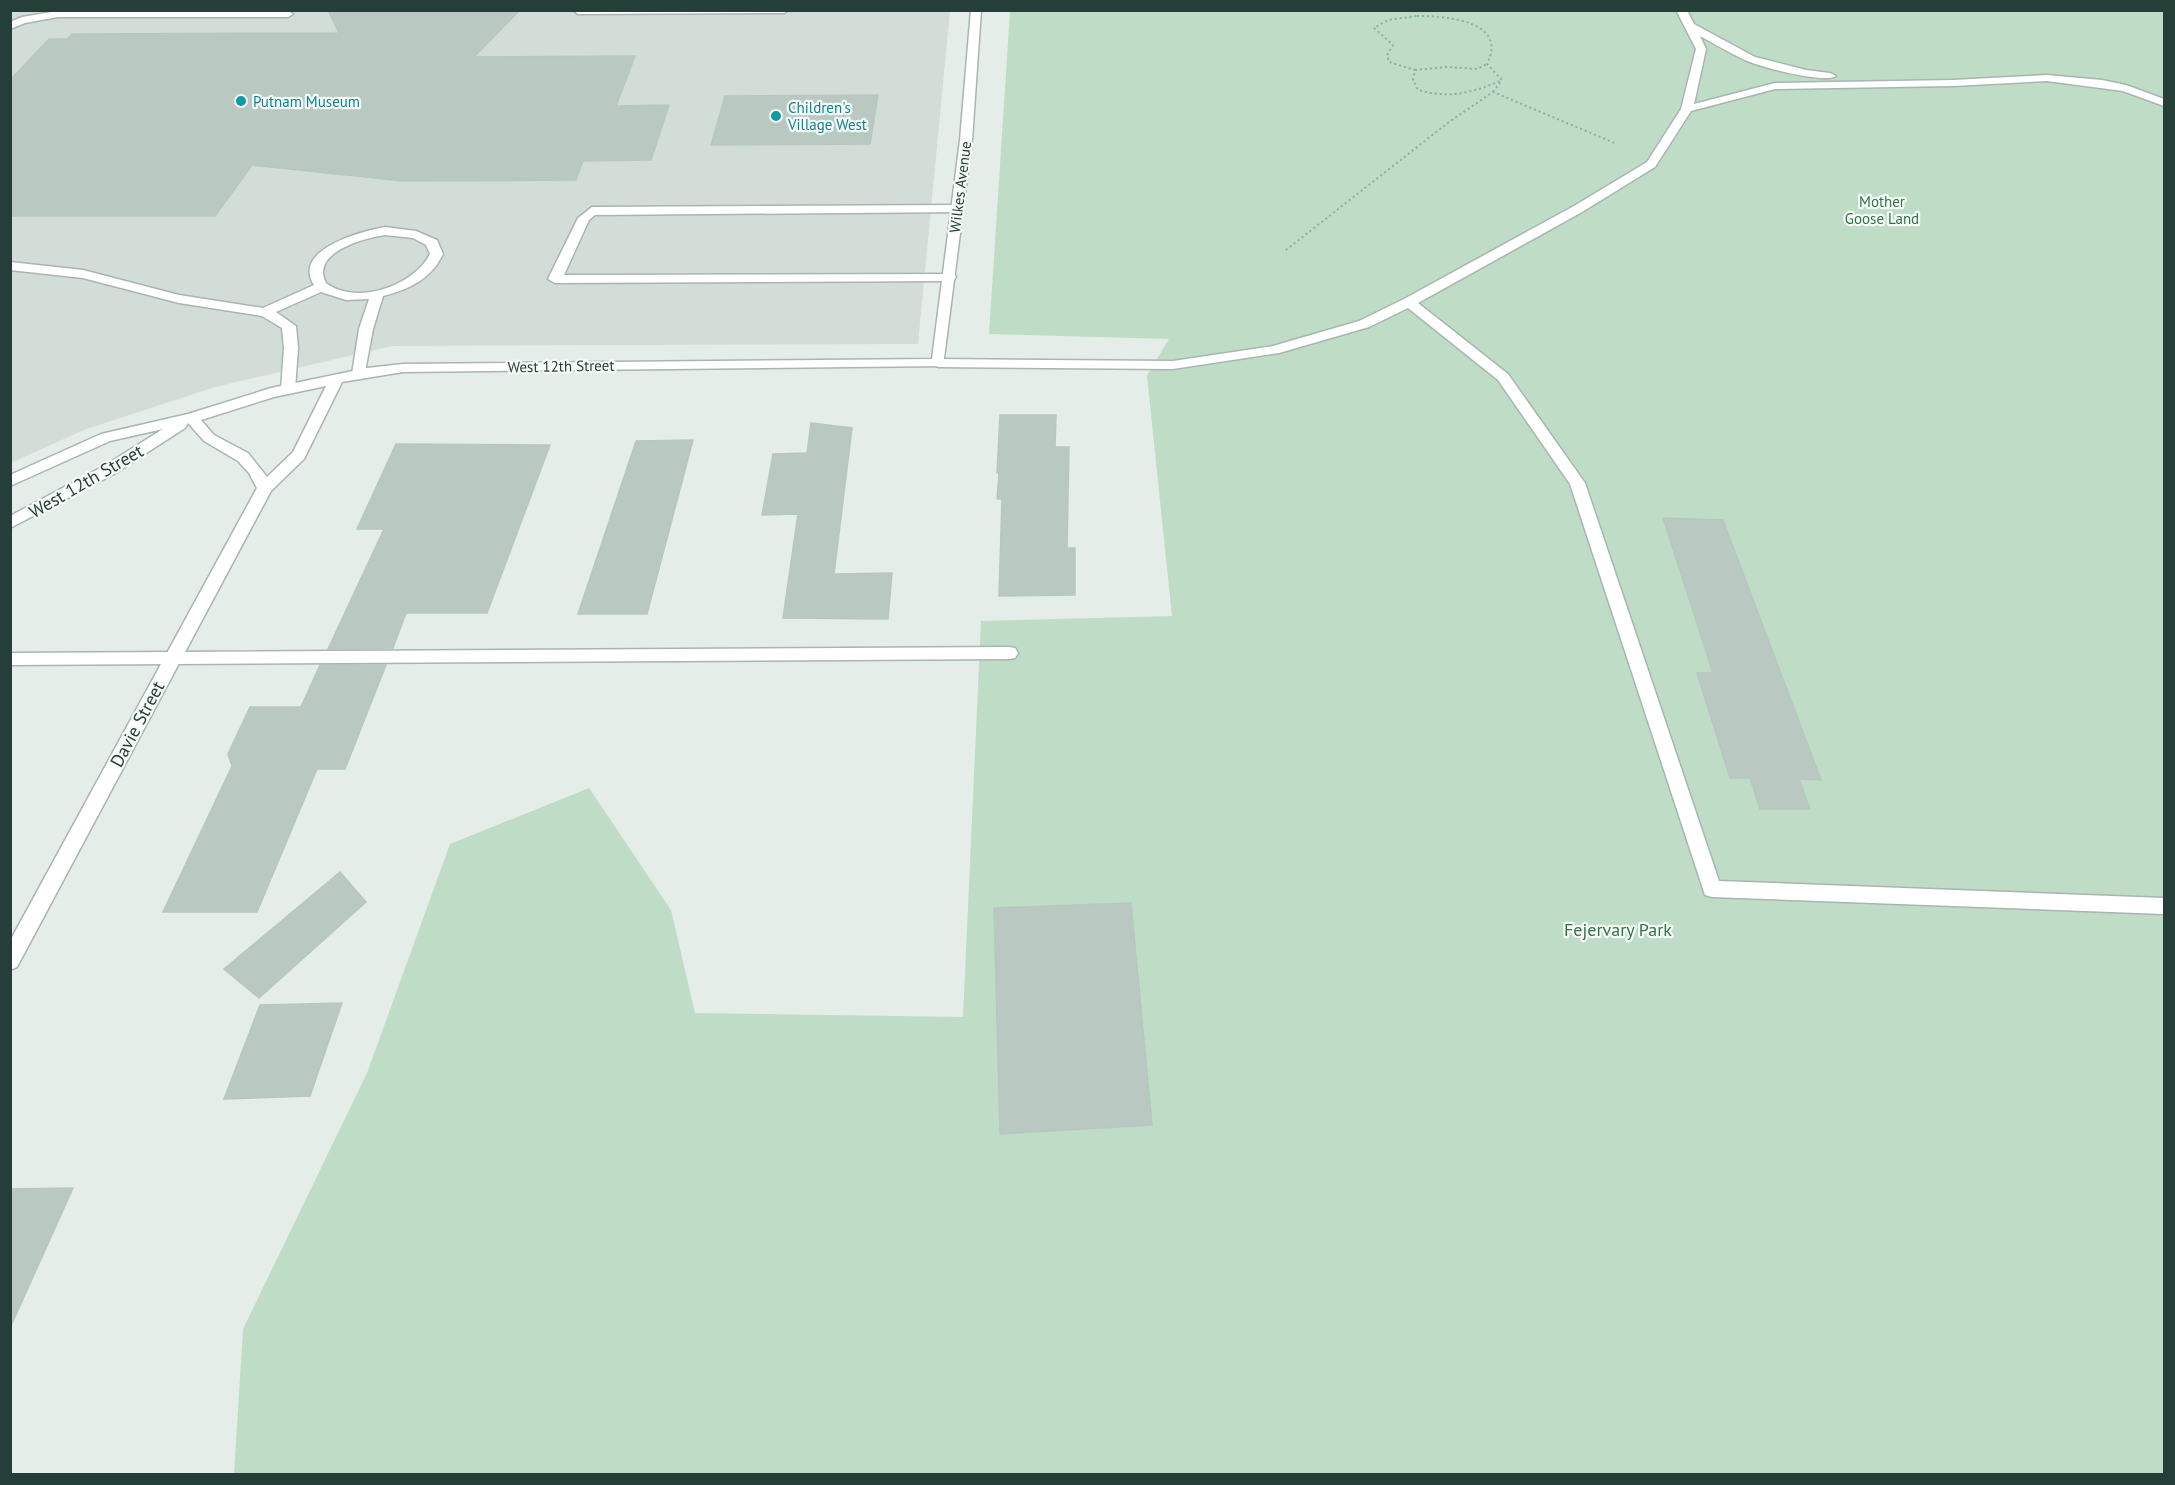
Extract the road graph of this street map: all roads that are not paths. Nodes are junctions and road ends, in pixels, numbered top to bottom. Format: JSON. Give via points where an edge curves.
{"nodes":[{"id":1,"x":784,"y":10,"type":"edge"},
{"id":2,"x":976,"y":10,"type":"edge"},
{"id":3,"x":1681,"y":10,"type":"edge"},
{"id":4,"x":578,"y":12,"type":"edge"},
{"id":5,"x":288,"y":14,"type":"dead end"},
{"id":6,"x":10,"y":26,"type":"edge"},
{"id":7,"x":1689,"y":26,"type":"junction"},
{"id":8,"x":1888,"y":83,"type":"junction"},
{"id":9,"x":2164,"y":103,"type":"edge"},
{"id":10,"x":1688,"y":109,"type":"junction"},
{"id":11,"x":957,"y":210,"type":"junction"},
{"id":12,"x":10,"y":266,"type":"edge"},
{"id":13,"x":949,"y":276,"type":"junction"},
{"id":14,"x":322,"y":286,"type":"junction"},
{"id":15,"x":377,"y":295,"type":"junction"},
{"id":16,"x":1409,"y":303,"type":"junction"},
{"id":17,"x":265,"y":312,"type":"junction"},
{"id":18,"x":938,"y":363,"type":"junction"},
{"id":19,"x":359,"y":374,"type":"junction"},
{"id":20,"x":336,"y":379,"type":"junction"},
{"id":21,"x":288,"y":389,"type":"junction"},
{"id":22,"x":191,"y":418,"type":"junction"},
{"id":23,"x":10,"y":481,"type":"edge"},
{"id":24,"x":265,"y":488,"type":"junction"},
{"id":25,"x":10,"y":523,"type":"edge"},
{"id":26,"x":1008,"y":653,"type":"dead end"},
{"id":27,"x":172,"y":657,"type":"junction"},
{"id":28,"x":10,"y":658,"type":"edge"},
{"id":29,"x":2164,"y":906,"type":"edge"},
{"id":30,"x":10,"y":962,"type":"edge"}],
"edges":[{"from":1,"to":4,"type":"street"},
{"from":2,"to":11,"type":"street","name":"Wilkes Avenue"},
{"from":3,"to":7,"type":"street"},
{"from":5,"to":6,"type":"street","via":[[58,14],[21,20]]},
{"from":7,"to":8,"type":"street","via":[[1751,58],[1806,73]]},
{"from":7,"to":10,"type":"street","via":[[1701,50]]},
{"from":8,"to":9,"type":"street","via":[[2047,78],[2126,88]]},
{"from":8,"to":10,"type":"street","via":[[1775,86]]},
{"from":10,"to":16,"type":"street","name":"West 12th Street","via":[[1651,164]]},
{"from":11,"to":13,"type":"street","name":"Wilkes Avenue"},
{"from":11,"to":13,"type":"street","via":[[592,211],[584,218],[555,279]]},
{"from":12,"to":17,"type":"street","via":[[83,274],[179,299]]},
{"from":13,"to":18,"type":"street","name":"Wilkes Avenue"},
{"from":14,"to":15,"type":"street","via":[[340,295]]},
{"from":14,"to":15,"type":"street","via":[[315,272],[320,261],[346,241],[394,231],[420,235],[431,242],[436,251],[435,261],[428,272],[406,286]]},
{"from":14,"to":17,"type":"street"},
{"from":15,"to":19,"type":"street","via":[[366,329]]},
{"from":16,"to":18,"type":"street","name":"West 12th Street","via":[[1364,324],[1274,350],[1173,365]]},
{"from":16,"to":29,"type":"street","via":[[1503,377],[1577,483],[1712,889]]},
{"from":17,"to":21,"type":"street","via":[[289,326]]},
{"from":18,"to":19,"type":"street","name":"West 12th Street","via":[[403,368]]},
{"from":19,"to":20,"type":"street","name":"West 12th Street"},
{"from":20,"to":21,"type":"street","name":"West 12th Street"},
{"from":20,"to":24,"type":"street","name":"Davie Street","via":[[299,455]]},
{"from":21,"to":22,"type":"street","name":"West 12th Street"},
{"from":22,"to":23,"type":"street","name":"West 12th Street","via":[[106,437]]},
{"from":22,"to":24,"type":"street","via":[[209,438],[243,457]]},
{"from":22,"to":25,"type":"street","name":"West 12th Street","via":[[109,470]]},
{"from":24,"to":27,"type":"street","name":"Davie Street"},
{"from":26,"to":27,"type":"street"},
{"from":27,"to":28,"type":"street"},
{"from":27,"to":30,"type":"street","name":"Davie Street"}]}
